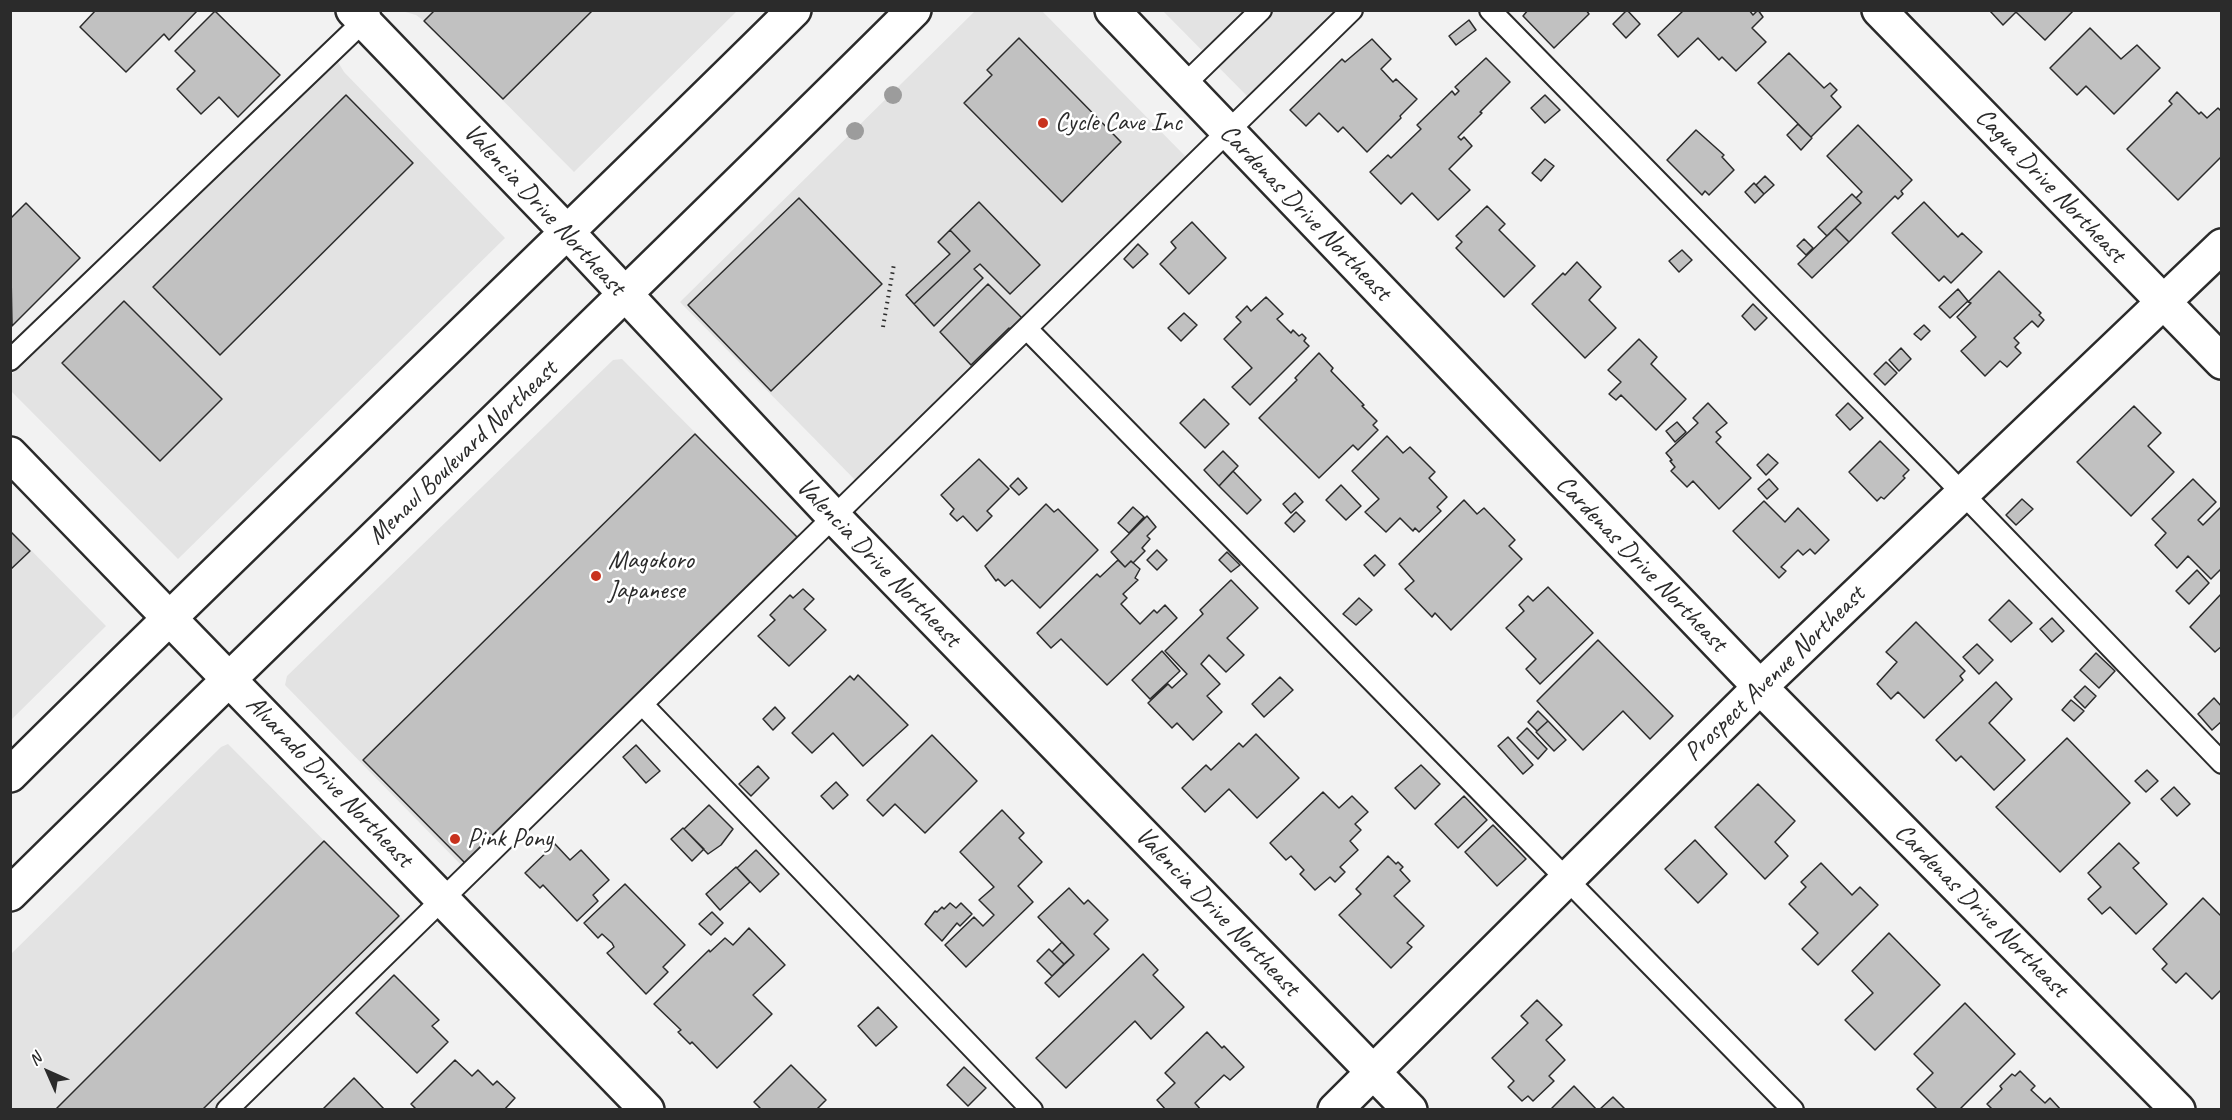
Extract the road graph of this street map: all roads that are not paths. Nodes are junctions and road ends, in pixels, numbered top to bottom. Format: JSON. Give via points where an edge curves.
{"nodes":[{"id":1,"x":794,"y":10,"type":"edge"},
{"id":2,"x":915,"y":10,"type":"edge"},
{"id":3,"x":1112,"y":10,"type":"edge"},
{"id":4,"x":1260,"y":10,"type":"edge"},
{"id":5,"x":1352,"y":10,"type":"edge"},
{"id":6,"x":1490,"y":10,"type":"edge"},
{"id":7,"x":1879,"y":10,"type":"edge"},
{"id":8,"x":363,"y":14,"type":"edge"},
{"id":9,"x":1183,"y":86,"type":"junction"},
{"id":10,"x":1228,"y":133,"type":"junction"},
{"id":11,"x":568,"y":233,"type":"junction"},
{"id":12,"x":2222,"y":246,"type":"edge"},
{"id":13,"x":625,"y":296,"type":"junction"},
{"id":14,"x":2164,"y":303,"type":"junction"},
{"id":15,"x":1027,"y":329,"type":"junction"},
{"id":16,"x":10,"y":360,"type":"edge"},
{"id":17,"x":2222,"y":362,"type":"edge"},
{"id":18,"x":10,"y":454,"type":"edge"},
{"id":19,"x":1963,"y":494,"type":"junction"},
{"id":20,"x":835,"y":518,"type":"junction"},
{"id":21,"x":170,"y":617,"type":"junction"},
{"id":22,"x":228,"y":679,"type":"junction"},
{"id":23,"x":1760,"y":687,"type":"junction"},
{"id":24,"x":643,"y":705,"type":"junction"},
{"id":25,"x":2222,"y":763,"type":"edge"},
{"id":26,"x":10,"y":775,"type":"edge"},
{"id":27,"x":1567,"y":880,"type":"junction"},
{"id":28,"x":10,"y":894,"type":"edge"},
{"id":29,"x":442,"y":899,"type":"junction"},
{"id":30,"x":1373,"y":1073,"type":"junction"},
{"id":31,"x":238,"y":1106,"type":"edge"},
{"id":32,"x":647,"y":1110,"type":"edge"},
{"id":33,"x":1032,"y":1110,"type":"edge"},
{"id":34,"x":1335,"y":1110,"type":"edge"},
{"id":35,"x":1410,"y":1110,"type":"edge"},
{"id":36,"x":1792,"y":1110,"type":"edge"},
{"id":37,"x":2178,"y":1110,"type":"edge"}],
"edges":[{"from":1,"to":11,"type":"street"},
{"from":2,"to":13,"type":"street","name":"Menaul Boulevard Northeast"},
{"from":3,"to":9,"type":"street","name":"Cardenas Drive Northeast"},
{"from":4,"to":9,"type":"lane"},
{"from":5,"to":10,"type":"lane"},
{"from":6,"to":19,"type":"lane"},
{"from":7,"to":14,"type":"street","name":"Cagua Drive Northeast"},
{"from":8,"to":11,"type":"street","name":"Valencia Drive Northeast"},
{"from":8,"to":16,"type":"lane"},
{"from":9,"to":10,"type":"street","name":"Cardenas Drive Northeast"},
{"from":10,"to":15,"type":"lane"},
{"from":10,"to":23,"type":"street","name":"Cardenas Drive Northeast"},
{"from":11,"to":13,"type":"street","name":"Valencia Drive Northeast"},
{"from":11,"to":21,"type":"street"},
{"from":12,"to":14,"type":"street","name":"Prospect Avenue Northeast"},
{"from":13,"to":20,"type":"street","name":"Valencia Drive Northeast"},
{"from":13,"to":22,"type":"street","name":"Menaul Boulevard Northeast"},
{"from":14,"to":17,"type":"street","name":"Cagua Drive Northeast"},
{"from":14,"to":19,"type":"street","name":"Prospect Avenue Northeast"},
{"from":15,"to":20,"type":"lane"},
{"from":15,"to":27,"type":"lane"},
{"from":18,"to":21,"type":"street","name":"Alvarado Drive Northeast"},
{"from":19,"to":23,"type":"street","name":"Prospect Avenue Northeast"},
{"from":19,"to":25,"type":"lane"},
{"from":20,"to":24,"type":"lane"},
{"from":20,"to":30,"type":"street","name":"Valencia Drive Northeast"},
{"from":21,"to":22,"type":"street","name":"Alvarado Drive Northeast"},
{"from":21,"to":26,"type":"street"},
{"from":22,"to":28,"type":"street","name":"Menaul Boulevard Northeast"},
{"from":22,"to":29,"type":"street","name":"Alvarado Drive Northeast"},
{"from":23,"to":27,"type":"street","name":"Prospect Avenue Northeast"},
{"from":23,"to":37,"type":"street","name":"Cardenas Drive Northeast"},
{"from":24,"to":29,"type":"lane"},
{"from":24,"to":33,"type":"lane"},
{"from":27,"to":30,"type":"street","name":"Prospect Avenue Northeast"},
{"from":27,"to":36,"type":"lane"},
{"from":29,"to":31,"type":"lane"},
{"from":29,"to":32,"type":"street","name":"Alvarado Drive Northeast"},
{"from":30,"to":34,"type":"street","name":"Prospect Avenue Northeast"},
{"from":30,"to":35,"type":"street","name":"Valencia Drive Northeast"}]}
